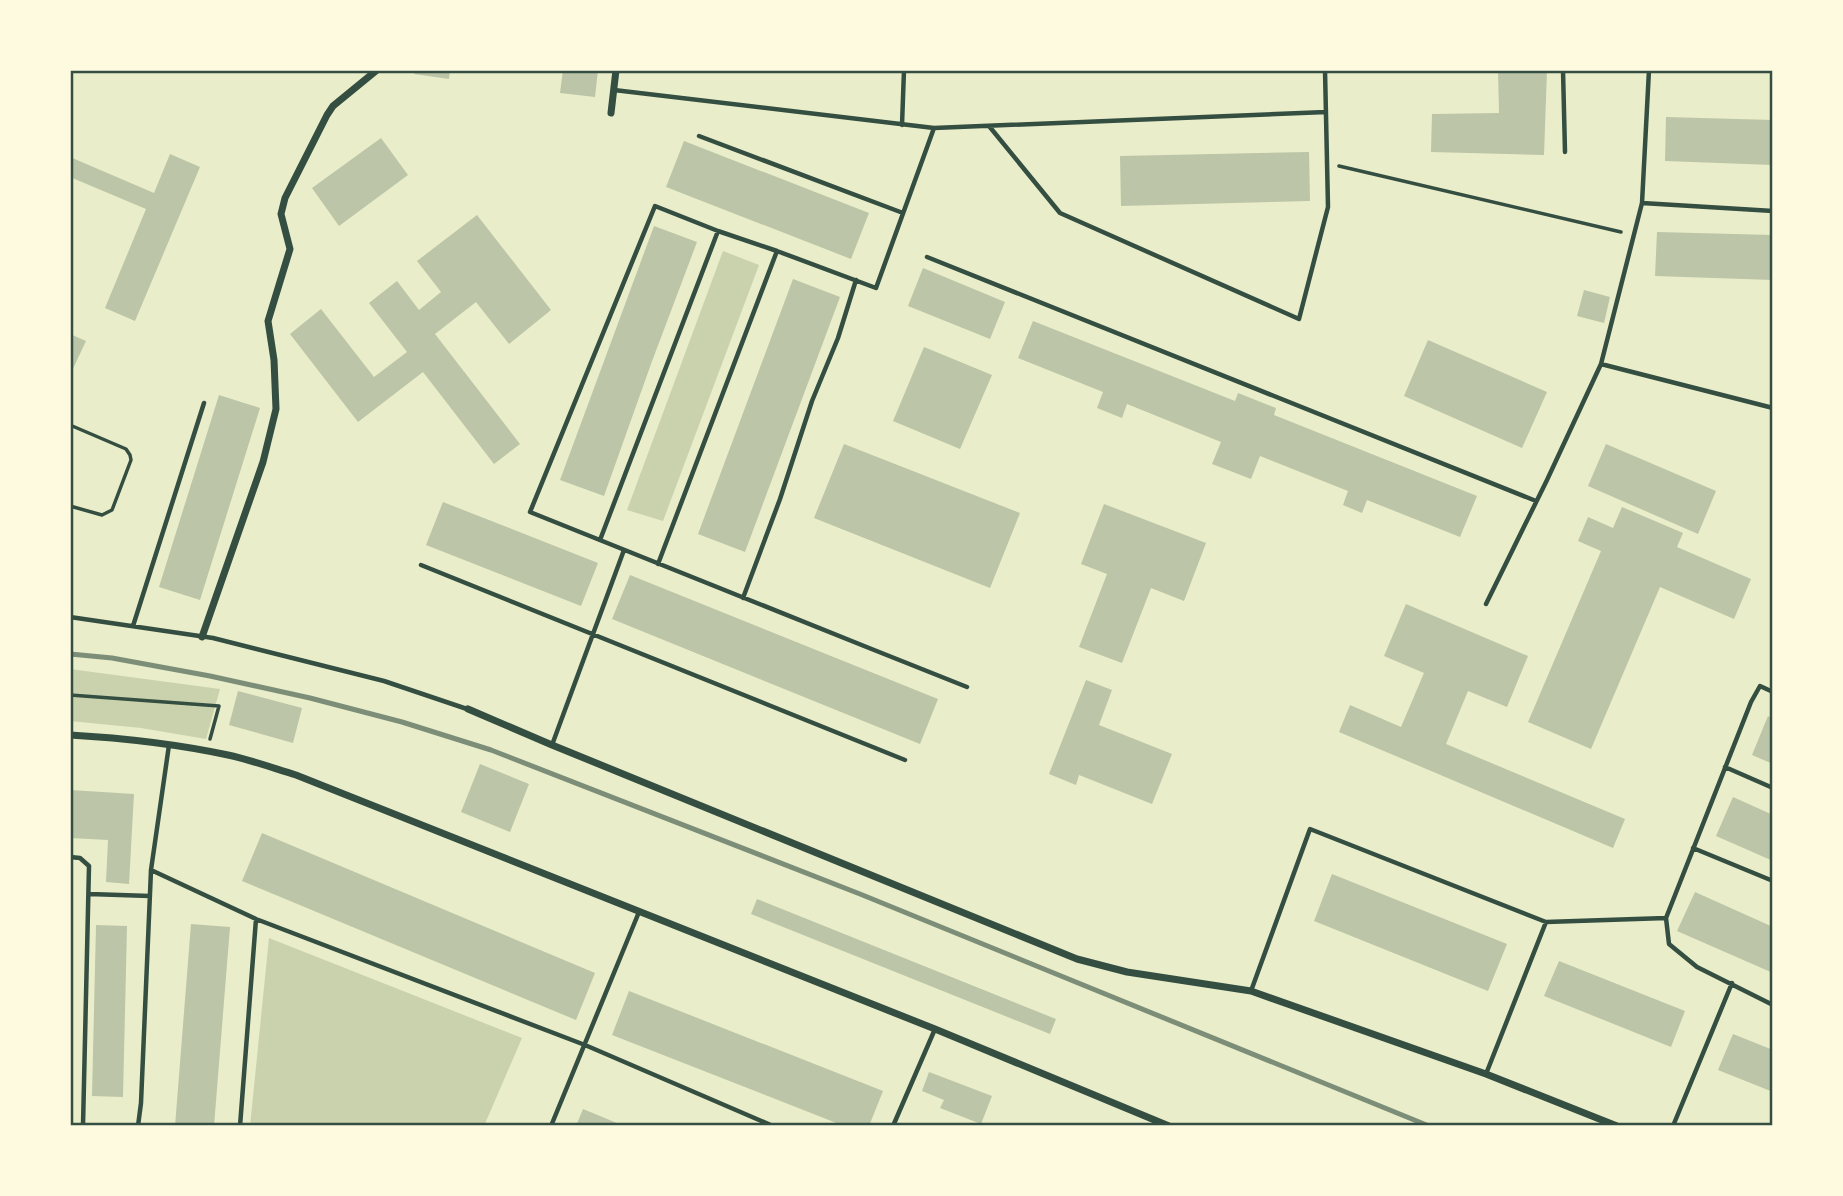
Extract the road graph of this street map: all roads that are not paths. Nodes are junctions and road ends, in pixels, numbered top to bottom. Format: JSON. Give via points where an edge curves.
{"nodes":[{"id":1,"x":377,"y":70,"type":"edge"},
{"id":2,"x":616,"y":70,"type":"edge"},
{"id":3,"x":904,"y":70,"type":"edge"},
{"id":4,"x":1325,"y":70,"type":"edge"},
{"id":5,"x":1563,"y":70,"type":"edge"},
{"id":6,"x":1649,"y":70,"type":"edge"},
{"id":7,"x":1761,"y":70,"type":"edge"},
{"id":8,"x":1773,"y":71,"type":"edge"},
{"id":9,"x":614,"y":90,"type":"junction"},
{"id":10,"x":1326,"y":112,"type":"junction"},
{"id":11,"x":611,"y":113,"type":"dead end"},
{"id":12,"x":902,"y":125,"type":"junction"},
{"id":13,"x":989,"y":126,"type":"junction"},
{"id":14,"x":933,"y":128,"type":"junction"},
{"id":15,"x":699,"y":136,"type":"dead end"},
{"id":16,"x":1566,"y":152,"type":"dead end"},
{"id":17,"x":1642,"y":203,"type":"junction"},
{"id":18,"x":1773,"y":211,"type":"edge"},
{"id":19,"x":904,"y":213,"type":"junction"},
{"id":20,"x":719,"y":231,"type":"junction"},
{"id":21,"x":777,"y":251,"type":"junction"},
{"id":22,"x":927,"y":257,"type":"dead end"},
{"id":23,"x":856,"y":281,"type":"junction"},
{"id":24,"x":1601,"y":364,"type":"junction"},
{"id":25,"x":204,"y":403,"type":"dead end"},
{"id":26,"x":1773,"y":408,"type":"edge"},
{"id":27,"x":1536,"y":501,"type":"junction"},
{"id":28,"x":600,"y":540,"type":"junction"},
{"id":29,"x":624,"y":550,"type":"junction"},
{"id":30,"x":658,"y":564,"type":"junction"},
{"id":31,"x":421,"y":565,"type":"dead end"},
{"id":32,"x":743,"y":598,"type":"junction"},
{"id":33,"x":1486,"y":604,"type":"dead end"},
{"id":34,"x":70,"y":617,"type":"edge"},
{"id":35,"x":133,"y":626,"type":"junction"},
{"id":36,"x":202,"y":637,"type":"junction"},
{"id":37,"x":967,"y":687,"type":"dead end"},
{"id":38,"x":1773,"y":692,"type":"edge"},
{"id":39,"x":468,"y":709,"type":"joint"},
{"id":40,"x":70,"y":735,"type":"edge"},
{"id":41,"x":169,"y":745,"type":"junction"},
{"id":42,"x":552,"y":745,"type":"junction"},
{"id":43,"x":905,"y":760,"type":"dead end"},
{"id":44,"x":1725,"y":767,"type":"junction"},
{"id":45,"x":1773,"y":788,"type":"edge"},
{"id":46,"x":1693,"y":848,"type":"junction"},
{"id":47,"x":70,"y":857,"type":"edge"},
{"id":48,"x":151,"y":870,"type":"junction"},
{"id":49,"x":1773,"y":881,"type":"edge"},
{"id":50,"x":89,"y":894,"type":"junction"},
{"id":51,"x":150,"y":896,"type":"junction"},
{"id":52,"x":640,"y":912,"type":"junction"},
{"id":53,"x":1666,"y":918,"type":"junction"},
{"id":54,"x":256,"y":919,"type":"junction"},
{"id":55,"x":1546,"y":922,"type":"junction"},
{"id":56,"x":1732,"y":983,"type":"junction"},
{"id":57,"x":1251,"y":991,"type":"junction"},
{"id":58,"x":1773,"y":1005,"type":"edge"},
{"id":59,"x":935,"y":1029,"type":"junction"},
{"id":60,"x":584,"y":1045,"type":"junction"},
{"id":61,"x":1486,"y":1074,"type":"junction"},
{"id":62,"x":83,"y":1126,"type":"edge"},
{"id":63,"x":138,"y":1126,"type":"edge"},
{"id":64,"x":240,"y":1126,"type":"edge"},
{"id":65,"x":551,"y":1126,"type":"edge"},
{"id":66,"x":773,"y":1126,"type":"edge"},
{"id":67,"x":893,"y":1126,"type":"edge"},
{"id":68,"x":1169,"y":1126,"type":"edge"},
{"id":69,"x":1617,"y":1126,"type":"edge"},
{"id":70,"x":1674,"y":1126,"type":"edge"}],
"edges":[{"from":1,"to":36,"type":"street","via":[[333,106],[285,198],[281,214],[290,248],[268,321],[276,409],[263,462]]},
{"from":2,"to":9,"type":"street"},
{"from":3,"to":12,"type":"lane"},
{"from":4,"to":10,"type":"lane"},
{"from":5,"to":16,"type":"lane"},
{"from":6,"to":17,"type":"lane"},
{"from":7,"to":8,"type":"lane"},
{"from":9,"to":11,"type":"street"},
{"from":9,"to":12,"type":"lane"},
{"from":10,"to":13,"type":"lane"},
{"from":10,"to":13,"type":"lane","via":[[1328,207],[1299,319],[1060,213]]},
{"from":12,"to":14,"type":"lane"},
{"from":13,"to":14,"type":"lane"},
{"from":14,"to":19,"type":"lane"},
{"from":15,"to":19,"type":"lane"},
{"from":17,"to":18,"type":"lane"},
{"from":17,"to":24,"type":"lane"},
{"from":19,"to":23,"type":"lane","via":[[876,288]]},
{"from":20,"to":21,"type":"lane"},
{"from":20,"to":28,"type":"lane"},
{"from":20,"to":28,"type":"lane","via":[[655,206],[530,512]]},
{"from":21,"to":23,"type":"lane"},
{"from":21,"to":30,"type":"lane"},
{"from":22,"to":27,"type":"lane"},
{"from":23,"to":32,"type":"lane"},
{"from":24,"to":26,"type":"lane"},
{"from":24,"to":27,"type":"lane"},
{"from":25,"to":35,"type":"lane"},
{"from":27,"to":33,"type":"lane"},
{"from":28,"to":29,"type":"lane"},
{"from":29,"to":30,"type":"lane"},
{"from":29,"to":42,"type":"lane"},
{"from":30,"to":32,"type":"lane"},
{"from":31,"to":43,"type":"lane"},
{"from":32,"to":37,"type":"lane"},
{"from":34,"to":35,"type":"lane"},
{"from":35,"to":36,"type":"lane"},
{"from":36,"to":39,"type":"lane","via":[[384,681]]},
{"from":38,"to":44,"type":"lane","via":[[1760,686]]},
{"from":39,"to":42,"type":"street"},
{"from":40,"to":41,"type":"street"},
{"from":41,"to":48,"type":"lane"},
{"from":41,"to":52,"type":"street","via":[[230,755],[296,775]]},
{"from":42,"to":57,"type":"street","via":[[1077,959],[1127,972]]},
{"from":44,"to":45,"type":"lane"},
{"from":44,"to":46,"type":"lane"},
{"from":46,"to":49,"type":"lane"},
{"from":46,"to":53,"type":"lane"},
{"from":47,"to":50,"type":"lane","via":[[89,866]]},
{"from":48,"to":51,"type":"lane"},
{"from":48,"to":54,"type":"lane"},
{"from":50,"to":51,"type":"lane"},
{"from":50,"to":62,"type":"lane"},
{"from":51,"to":63,"type":"lane"},
{"from":52,"to":59,"type":"street"},
{"from":52,"to":60,"type":"lane"},
{"from":53,"to":55,"type":"lane"},
{"from":53,"to":56,"type":"lane","via":[[1669,944],[1697,967]]},
{"from":54,"to":60,"type":"lane"},
{"from":54,"to":64,"type":"lane"},
{"from":55,"to":57,"type":"lane","via":[[1310,829]]},
{"from":55,"to":61,"type":"lane"},
{"from":56,"to":58,"type":"lane"},
{"from":56,"to":70,"type":"lane"},
{"from":57,"to":61,"type":"street"},
{"from":59,"to":67,"type":"lane"},
{"from":59,"to":68,"type":"street"},
{"from":60,"to":65,"type":"lane"},
{"from":60,"to":66,"type":"lane"},
{"from":61,"to":69,"type":"street"}]}
